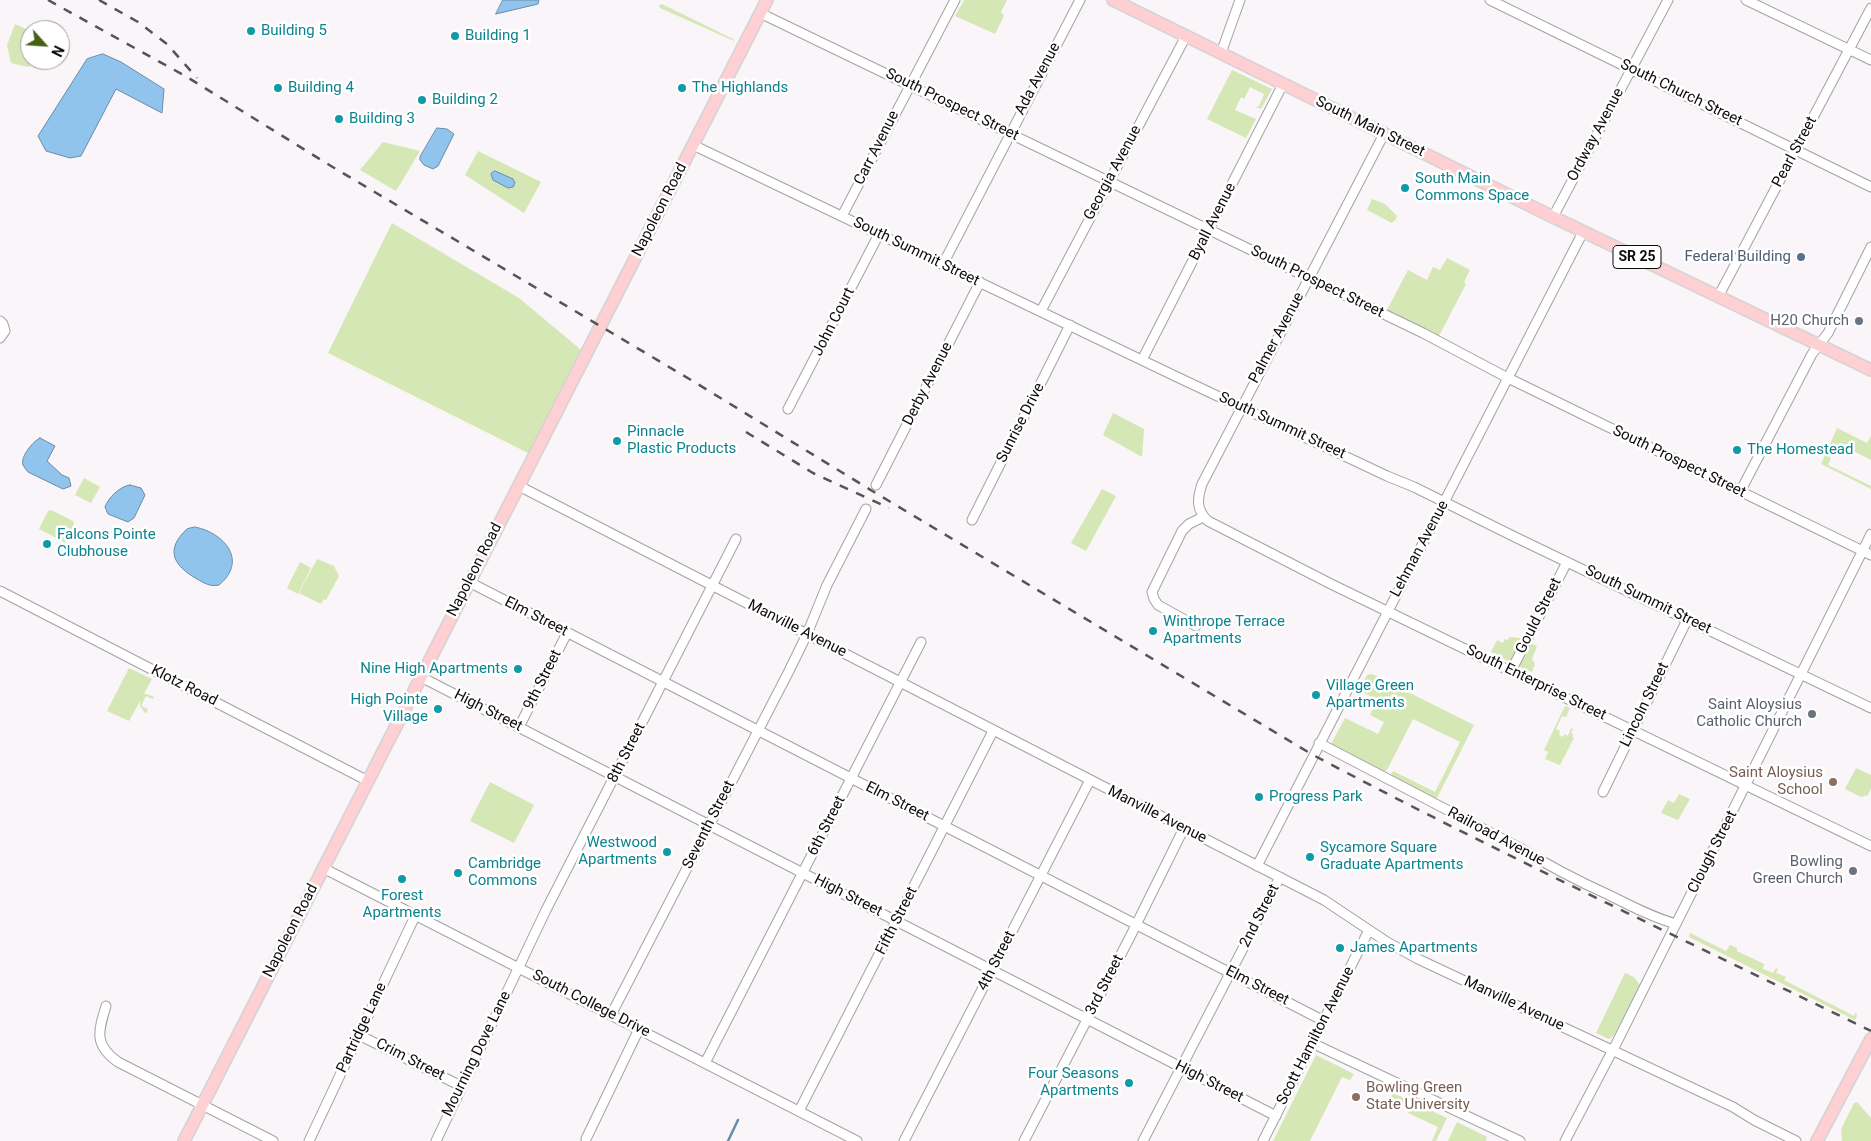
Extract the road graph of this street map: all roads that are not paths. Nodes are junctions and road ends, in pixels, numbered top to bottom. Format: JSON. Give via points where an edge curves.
{"nodes":[{"id":1,"x":767,"y":0,"type":"edge"},
{"id":2,"x":955,"y":0,"type":"edge"},
{"id":3,"x":1080,"y":0,"type":"edge"},
{"id":4,"x":1113,"y":0,"type":"edge"},
{"id":5,"x":1240,"y":0,"type":"edge"},
{"id":6,"x":1490,"y":0,"type":"edge"},
{"id":7,"x":1668,"y":0,"type":"edge"},
{"id":8,"x":1746,"y":0,"type":"edge"},
{"id":9,"x":1871,"y":8,"type":"edge"},
{"id":10,"x":760,"y":13,"type":"junction"},
{"id":11,"x":1186,"y":36,"type":"junction"},
{"id":12,"x":1849,"y":49,"type":"junction"},
{"id":13,"x":1221,"y":53,"type":"junction"},
{"id":14,"x":1871,"y":60,"type":"edge"},
{"id":15,"x":1631,"y":69,"type":"junction"},
{"id":16,"x":1283,"y":84,"type":"junction"},
{"id":17,"x":910,"y":85,"type":"junction"},
{"id":18,"x":1010,"y":133,"type":"junction"},
{"id":19,"x":1384,"y":134,"type":"junction"},
{"id":20,"x":693,"y":145,"type":"junction"},
{"id":21,"x":1796,"y":150,"type":"junction"},
{"id":22,"x":1110,"y":181,"type":"junction"},
{"id":23,"x":1871,"y":186,"type":"edge"},
{"id":24,"x":842,"y":216,"type":"junction"},
{"id":25,"x":1552,"y":217,"type":"junction"},
{"id":26,"x":1209,"y":230,"type":"junction"},
{"id":27,"x":1583,"y":232,"type":"junction"},
{"id":28,"x":879,"y":234,"type":"junction"},
{"id":29,"x":1871,"y":247,"type":"edge"},
{"id":30,"x":943,"y":264,"type":"junction"},
{"id":31,"x":1309,"y":278,"type":"junction"},
{"id":32,"x":980,"y":282,"type":"junction"},
{"id":33,"x":1718,"y":296,"type":"junction"},
{"id":34,"x":1041,"y":312,"type":"junction"},
{"id":35,"x":0,"y":321,"type":"edge"},
{"id":36,"x":1070,"y":325,"type":"junction"},
{"id":37,"x":0,"y":338,"type":"edge"},
{"id":38,"x":1819,"y":345,"type":"junction"},
{"id":39,"x":1142,"y":360,"type":"junction"},
{"id":40,"x":1871,"y":370,"type":"edge"},
{"id":41,"x":1508,"y":378,"type":"junction"},
{"id":42,"x":1241,"y":407,"type":"junction"},
{"id":43,"x":788,"y":410,"type":"dead end"},
{"id":44,"x":876,"y":485,"type":"dead end"},
{"id":45,"x":518,"y":486,"type":"junction"},
{"id":46,"x":1740,"y":492,"type":"junction"},
{"id":47,"x":1445,"y":502,"type":"junction"},
{"id":48,"x":866,"y":509,"type":"dead end"},
{"id":49,"x":1203,"y":517,"type":"junction"},
{"id":50,"x":972,"y":520,"type":"dead end"},
{"id":51,"x":1871,"y":534,"type":"edge"},
{"id":52,"x":736,"y":539,"type":"dead end"},
{"id":53,"x":1867,"y":553,"type":"edge"},
{"id":54,"x":1567,"y":562,"type":"junction"},
{"id":55,"x":469,"y":582,"type":"junction"},
{"id":56,"x":713,"y":586,"type":"junction"},
{"id":57,"x":0,"y":591,"type":"edge"},
{"id":58,"x":1388,"y":612,"type":"junction"},
{"id":59,"x":1687,"y":620,"type":"junction"},
{"id":60,"x":1196,"y":626,"type":"dead end"},
{"id":61,"x":567,"y":632,"type":"junction"},
{"id":62,"x":807,"y":634,"type":"junction"},
{"id":63,"x":921,"y":642,"type":"dead end"},
{"id":64,"x":1511,"y":671,"type":"junction"},
{"id":65,"x":1801,"y":673,"type":"junction"},
{"id":66,"x":421,"y":677,"type":"junction"},
{"id":67,"x":663,"y":682,"type":"junction"},
{"id":68,"x":900,"y":682,"type":"junction"},
{"id":69,"x":1871,"y":708,"type":"edge"},
{"id":70,"x":519,"y":727,"type":"junction"},
{"id":71,"x":757,"y":730,"type":"junction"},
{"id":72,"x":1633,"y":730,"type":"junction"},
{"id":73,"x":994,"y":731,"type":"junction"},
{"id":74,"x":1319,"y":744,"type":"junction"},
{"id":75,"x":616,"y":777,"type":"junction"},
{"id":76,"x":851,"y":778,"type":"junction"},
{"id":77,"x":1090,"y":780,"type":"junction"},
{"id":78,"x":368,"y":781,"type":"junction"},
{"id":79,"x":1746,"y":785,"type":"junction"},
{"id":80,"x":1603,"y":792,"type":"dead end"},
{"id":81,"x":709,"y":825,"type":"junction"},
{"id":82,"x":945,"y":826,"type":"junction"},
{"id":83,"x":1184,"y":828,"type":"junction"},
{"id":84,"x":1871,"y":846,"type":"edge"},
{"id":85,"x":1257,"y":866,"type":"junction"},
{"id":86,"x":324,"y":868,"type":"junction"},
{"id":87,"x":802,"y":873,"type":"junction"},
{"id":88,"x":1041,"y":876,"type":"junction"},
{"id":89,"x":1280,"y":877,"type":"junction"},
{"id":90,"x":416,"y":914,"type":"junction"},
{"id":91,"x":897,"y":922,"type":"junction"},
{"id":92,"x":1136,"y":924,"type":"junction"},
{"id":93,"x":1676,"y":924,"type":"junction"},
{"id":94,"x":1370,"y":930,"type":"junction"},
{"id":95,"x":519,"y":967,"type":"junction"},
{"id":96,"x":992,"y":970,"type":"junction"},
{"id":97,"x":1230,"y":973,"type":"junction"},
{"id":98,"x":106,"y":1006,"type":"dead end"},
{"id":99,"x":611,"y":1015,"type":"junction"},
{"id":100,"x":1087,"y":1019,"type":"junction"},
{"id":101,"x":1324,"y":1021,"type":"junction"},
{"id":102,"x":640,"y":1029,"type":"junction"},
{"id":103,"x":359,"y":1035,"type":"junction"},
{"id":104,"x":1871,"y":1039,"type":"edge"},
{"id":105,"x":1312,"y":1043,"type":"junction"},
{"id":106,"x":1613,"y":1051,"type":"junction"},
{"id":107,"x":705,"y":1062,"type":"junction"},
{"id":108,"x":1182,"y":1068,"type":"junction"},
{"id":109,"x":461,"y":1086,"type":"junction"},
{"id":110,"x":202,"y":1105,"type":"junction"},
{"id":111,"x":799,"y":1111,"type":"junction"},
{"id":112,"x":1276,"y":1116,"type":"junction"},
{"id":113,"x":586,"y":1139,"type":"dead end"},
{"id":114,"x":184,"y":1141,"type":"edge"},
{"id":115,"x":273,"y":1141,"type":"edge"},
{"id":116,"x":309,"y":1141,"type":"edge"},
{"id":117,"x":436,"y":1141,"type":"edge"},
{"id":118,"x":857,"y":1141,"type":"edge"},
{"id":119,"x":904,"y":1141,"type":"edge"},
{"id":120,"x":1024,"y":1141,"type":"edge"},
{"id":121,"x":1143,"y":1141,"type":"edge"},
{"id":122,"x":1263,"y":1141,"type":"edge"},
{"id":123,"x":1520,"y":1141,"type":"edge"},
{"id":124,"x":1565,"y":1141,"type":"edge"},
{"id":125,"x":1796,"y":1141,"type":"edge"},
{"id":126,"x":1817,"y":1141,"type":"edge"}],
"edges":[{"from":1,"to":10,"type":"main road","name":"Napoleon Road"},
{"from":2,"to":17,"type":"street","name":"Carr Avenue"},
{"from":3,"to":18,"type":"street","name":"Ada Avenue"},
{"from":4,"to":11,"type":"main road","name":"South Main Street","number":"SR 25"},
{"from":5,"to":13,"type":"street"},
{"from":6,"to":15,"type":"street","name":"South Church Street"},
{"from":7,"to":15,"type":"street","name":"Ordway Avenue"},
{"from":8,"to":12,"type":"street"},
{"from":9,"to":12,"type":"street","name":"Pearl Street"},
{"from":10,"to":17,"type":"street","name":"South Prospect Street"},
{"from":10,"to":20,"type":"main road","name":"Napoleon Road"},
{"from":11,"to":13,"type":"main road","name":"South Main Street","number":"SR 25"},
{"from":11,"to":22,"type":"street","name":"Georgia Avenue"},
{"from":12,"to":14,"type":"street"},
{"from":12,"to":21,"type":"street","name":"Pearl Street"},
{"from":13,"to":16,"type":"main road","name":"South Main Street","number":"SR 25"},
{"from":15,"to":21,"type":"street","name":"South Church Street"},
{"from":15,"to":25,"type":"street","name":"Ordway Avenue"},
{"from":16,"to":19,"type":"main road","name":"South Main Street","number":"SR 25"},
{"from":16,"to":26,"type":"street","name":"Byall Avenue"},
{"from":17,"to":18,"type":"street","name":"South Prospect Street"},
{"from":17,"to":24,"type":"street","name":"Carr Avenue"},
{"from":18,"to":22,"type":"street","name":"South Prospect Street"},
{"from":18,"to":30,"type":"street","name":"Ada Avenue"},
{"from":19,"to":25,"type":"main road","name":"South Main Street","number":"SR 25"},
{"from":19,"to":31,"type":"street","name":"Palmer Avenue"},
{"from":20,"to":24,"type":"street","name":"South Summit Street"},
{"from":20,"to":45,"type":"main road","name":"Napoleon Road"},
{"from":21,"to":23,"type":"street","name":"South Church Street"},
{"from":21,"to":33,"type":"street","name":"Pearl Street"},
{"from":22,"to":26,"type":"street","name":"South Prospect Street"},
{"from":22,"to":34,"type":"street","name":"Georgia Avenue"},
{"from":24,"to":28,"type":"street","name":"South Summit Street"},
{"from":25,"to":27,"type":"main road","name":"South Main Street","number":"SR 25"},
{"from":26,"to":31,"type":"street","name":"South Prospect Street"},
{"from":26,"to":39,"type":"street","name":"Byall Avenue"},
{"from":27,"to":33,"type":"main road","name":"South Main Street","number":"SR 25"},
{"from":27,"to":41,"type":"street","name":"Lehman Avenue"},
{"from":28,"to":30,"type":"street","name":"South Summit Street"},
{"from":28,"to":43,"type":"street","name":"John Court"},
{"from":29,"to":38,"type":"street"},
{"from":30,"to":32,"type":"street","name":"South Summit Street"},
{"from":31,"to":41,"type":"street","name":"South Prospect Street"},
{"from":31,"to":42,"type":"street","name":"Palmer Avenue"},
{"from":32,"to":34,"type":"street","name":"South Summit Street"},
{"from":32,"to":44,"type":"street","name":"Derby Avenue"},
{"from":33,"to":38,"type":"main road","name":"South Main Street","number":"SR 25"},
{"from":34,"to":36,"type":"street","name":"South Summit Street"},
{"from":35,"to":37,"type":"street","via":[[5,330]]},
{"from":36,"to":39,"type":"street","name":"South Summit Street"},
{"from":36,"to":50,"type":"street","name":"Sunrise Drive"},
{"from":38,"to":40,"type":"main road","name":"South Main Street","number":"SR 25"},
{"from":38,"to":46,"type":"street"},
{"from":39,"to":42,"type":"street","name":"South Summit Street"},
{"from":41,"to":46,"type":"street","name":"South Prospect Street"},
{"from":41,"to":47,"type":"street","name":"Lehman Avenue"},
{"from":42,"to":47,"type":"street","name":"South Summit Street"},
{"from":42,"to":49,"type":"street","name":"Palmer Avenue","via":[[1198,495]]},
{"from":45,"to":55,"type":"main road","name":"Napoleon Road"},
{"from":45,"to":56,"type":"street","name":"Manville Avenue"},
{"from":46,"to":53,"type":"street","name":"South Prospect Street"},
{"from":47,"to":54,"type":"street","name":"South Summit Street"},
{"from":47,"to":58,"type":"street","name":"Lehman Avenue"},
{"from":48,"to":62,"type":"street","via":[[827,585]]},
{"from":49,"to":58,"type":"street","name":"South Enterprise Street"},
{"from":49,"to":60,"type":"street","via":[[1182,531],[1152,592],[1158,605]]},
{"from":51,"to":53,"type":"street","name":"Clough Street"},
{"from":52,"to":56,"type":"street","name":"8th Street"},
{"from":53,"to":65,"type":"street","name":"Clough Street"},
{"from":54,"to":59,"type":"street","name":"South Summit Street"},
{"from":54,"to":64,"type":"street","name":"Gould Street"},
{"from":55,"to":61,"type":"street","name":"Elm Street"},
{"from":55,"to":66,"type":"main road","name":"Napoleon Road"},
{"from":56,"to":62,"type":"street","name":"Manville Avenue"},
{"from":56,"to":67,"type":"street","name":"8th Street"},
{"from":57,"to":78,"type":"street","name":"Klotz Road"},
{"from":58,"to":64,"type":"street","name":"South Enterprise Street"},
{"from":58,"to":74,"type":"street","name":"Lehman Avenue"},
{"from":59,"to":65,"type":"street","name":"South Summit Street"},
{"from":59,"to":72,"type":"street","name":"Lincoln Street"},
{"from":61,"to":67,"type":"street","name":"Elm Street"},
{"from":61,"to":70,"type":"street","name":"9th Street"},
{"from":62,"to":68,"type":"street","name":"Manville Avenue"},
{"from":62,"to":71,"type":"street","name":"Seventh Street"},
{"from":63,"to":68,"type":"street","name":"6th Street"},
{"from":64,"to":72,"type":"street","name":"South Enterprise Street"},
{"from":65,"to":69,"type":"street","name":"South Summit Street"},
{"from":65,"to":79,"type":"street","name":"Clough Street"},
{"from":66,"to":70,"type":"street","name":"High Street"},
{"from":66,"to":78,"type":"main road","name":"Napoleon Road"},
{"from":67,"to":71,"type":"street","name":"Elm Street"},
{"from":67,"to":75,"type":"street","name":"8th Street"},
{"from":68,"to":73,"type":"street","name":"Manville Avenue"},
{"from":68,"to":76,"type":"street","name":"6th Street"},
{"from":70,"to":75,"type":"street","name":"High Street"},
{"from":71,"to":76,"type":"street","name":"Elm Street"},
{"from":71,"to":81,"type":"street","name":"Seventh Street"},
{"from":72,"to":79,"type":"street","name":"South Enterprise Street"},
{"from":72,"to":80,"type":"street","name":"Lincoln Street"},
{"from":73,"to":77,"type":"street","name":"Manville Avenue"},
{"from":73,"to":82,"type":"street","name":"Fifth Street"},
{"from":74,"to":85,"type":"street","name":"Lehman Avenue"},
{"from":74,"to":93,"type":"street","name":"Railroad Avenue","via":[[1589,886],[1644,913]]},
{"from":75,"to":81,"type":"street","name":"High Street"},
{"from":75,"to":95,"type":"street","name":"8th Street"},
{"from":76,"to":82,"type":"street","name":"Elm Street"},
{"from":76,"to":87,"type":"street","name":"6th Street"},
{"from":77,"to":83,"type":"street","name":"Manville Avenue"},
{"from":77,"to":88,"type":"street","name":"4th Street"},
{"from":78,"to":86,"type":"main road","name":"Napoleon Road"},
{"from":79,"to":84,"type":"street","name":"South Enterprise Street"},
{"from":79,"to":93,"type":"street","name":"Clough Street"},
{"from":81,"to":87,"type":"street","name":"High Street"},
{"from":81,"to":99,"type":"street","name":"Seventh Street"},
{"from":82,"to":88,"type":"street","name":"Elm Street"},
{"from":82,"to":91,"type":"street","name":"Fifth Street"},
{"from":83,"to":85,"type":"street","name":"Manville Avenue"},
{"from":83,"to":92,"type":"street","name":"3rd Street"},
{"from":85,"to":89,"type":"street","name":"Manville Avenue"},
{"from":86,"to":90,"type":"street","name":"South College Drive"},
{"from":86,"to":110,"type":"main road","name":"Napoleon Road"},
{"from":87,"to":91,"type":"street","name":"High Street"},
{"from":87,"to":107,"type":"street","name":"6th Street"},
{"from":88,"to":92,"type":"street","name":"Elm Street"},
{"from":88,"to":96,"type":"street","name":"4th Street"},
{"from":89,"to":94,"type":"street","name":"Manville Avenue"},
{"from":89,"to":97,"type":"street","name":"2nd Street"},
{"from":90,"to":95,"type":"street","name":"South College Drive"},
{"from":90,"to":103,"type":"street","name":"Partridge Lane"},
{"from":91,"to":96,"type":"street","name":"High Street"},
{"from":91,"to":111,"type":"street","name":"Fifth Street"},
{"from":92,"to":97,"type":"street","name":"Elm Street"},
{"from":92,"to":100,"type":"street","name":"3rd Street"},
{"from":93,"to":106,"type":"street","name":"Clough Street"},
{"from":94,"to":101,"type":"street","name":"Scott Hamilton Avenue"},
{"from":94,"to":106,"type":"street","name":"Manville Avenue","via":[[1418,959]]},
{"from":95,"to":99,"type":"street","name":"South College Drive"},
{"from":95,"to":109,"type":"street","name":"Mourning Dove Lane"},
{"from":96,"to":100,"type":"street","name":"High Street"},
{"from":96,"to":119,"type":"street","name":"4th Street"},
{"from":97,"to":101,"type":"street","name":"Elm Street"},
{"from":97,"to":108,"type":"street","name":"2nd Street"},
{"from":98,"to":110,"type":"street","via":[[99,1036],[108,1055]]},
{"from":99,"to":102,"type":"street","name":"South College Drive"},
{"from":100,"to":108,"type":"street","name":"High Street"},
{"from":100,"to":120,"type":"street","name":"3rd Street"},
{"from":101,"to":105,"type":"street","name":"Scott Hamilton Avenue"},
{"from":102,"to":107,"type":"street","name":"South College Drive"},
{"from":102,"to":113,"type":"street"},
{"from":103,"to":109,"type":"street","name":"Crim Street"},
{"from":103,"to":116,"type":"street","name":"Partridge Lane"},
{"from":104,"to":126,"type":"main road"},
{"from":105,"to":112,"type":"street","name":"Scott Hamilton Avenue"},
{"from":105,"to":123,"type":"street"},
{"from":106,"to":124,"type":"street","name":"Clough Street"},
{"from":106,"to":125,"type":"street","name":"Manville Avenue"},
{"from":107,"to":111,"type":"street","name":"South College Drive"},
{"from":108,"to":112,"type":"street","name":"High Street"},
{"from":108,"to":121,"type":"street","name":"2nd Street"},
{"from":109,"to":117,"type":"street","name":"Mourning Dove Lane"},
{"from":110,"to":114,"type":"main road","name":"Napoleon Road"},
{"from":110,"to":115,"type":"street"},
{"from":111,"to":118,"type":"street","name":"South College Drive"},
{"from":112,"to":122,"type":"street","name":"Scott Hamilton Avenue"}]}
